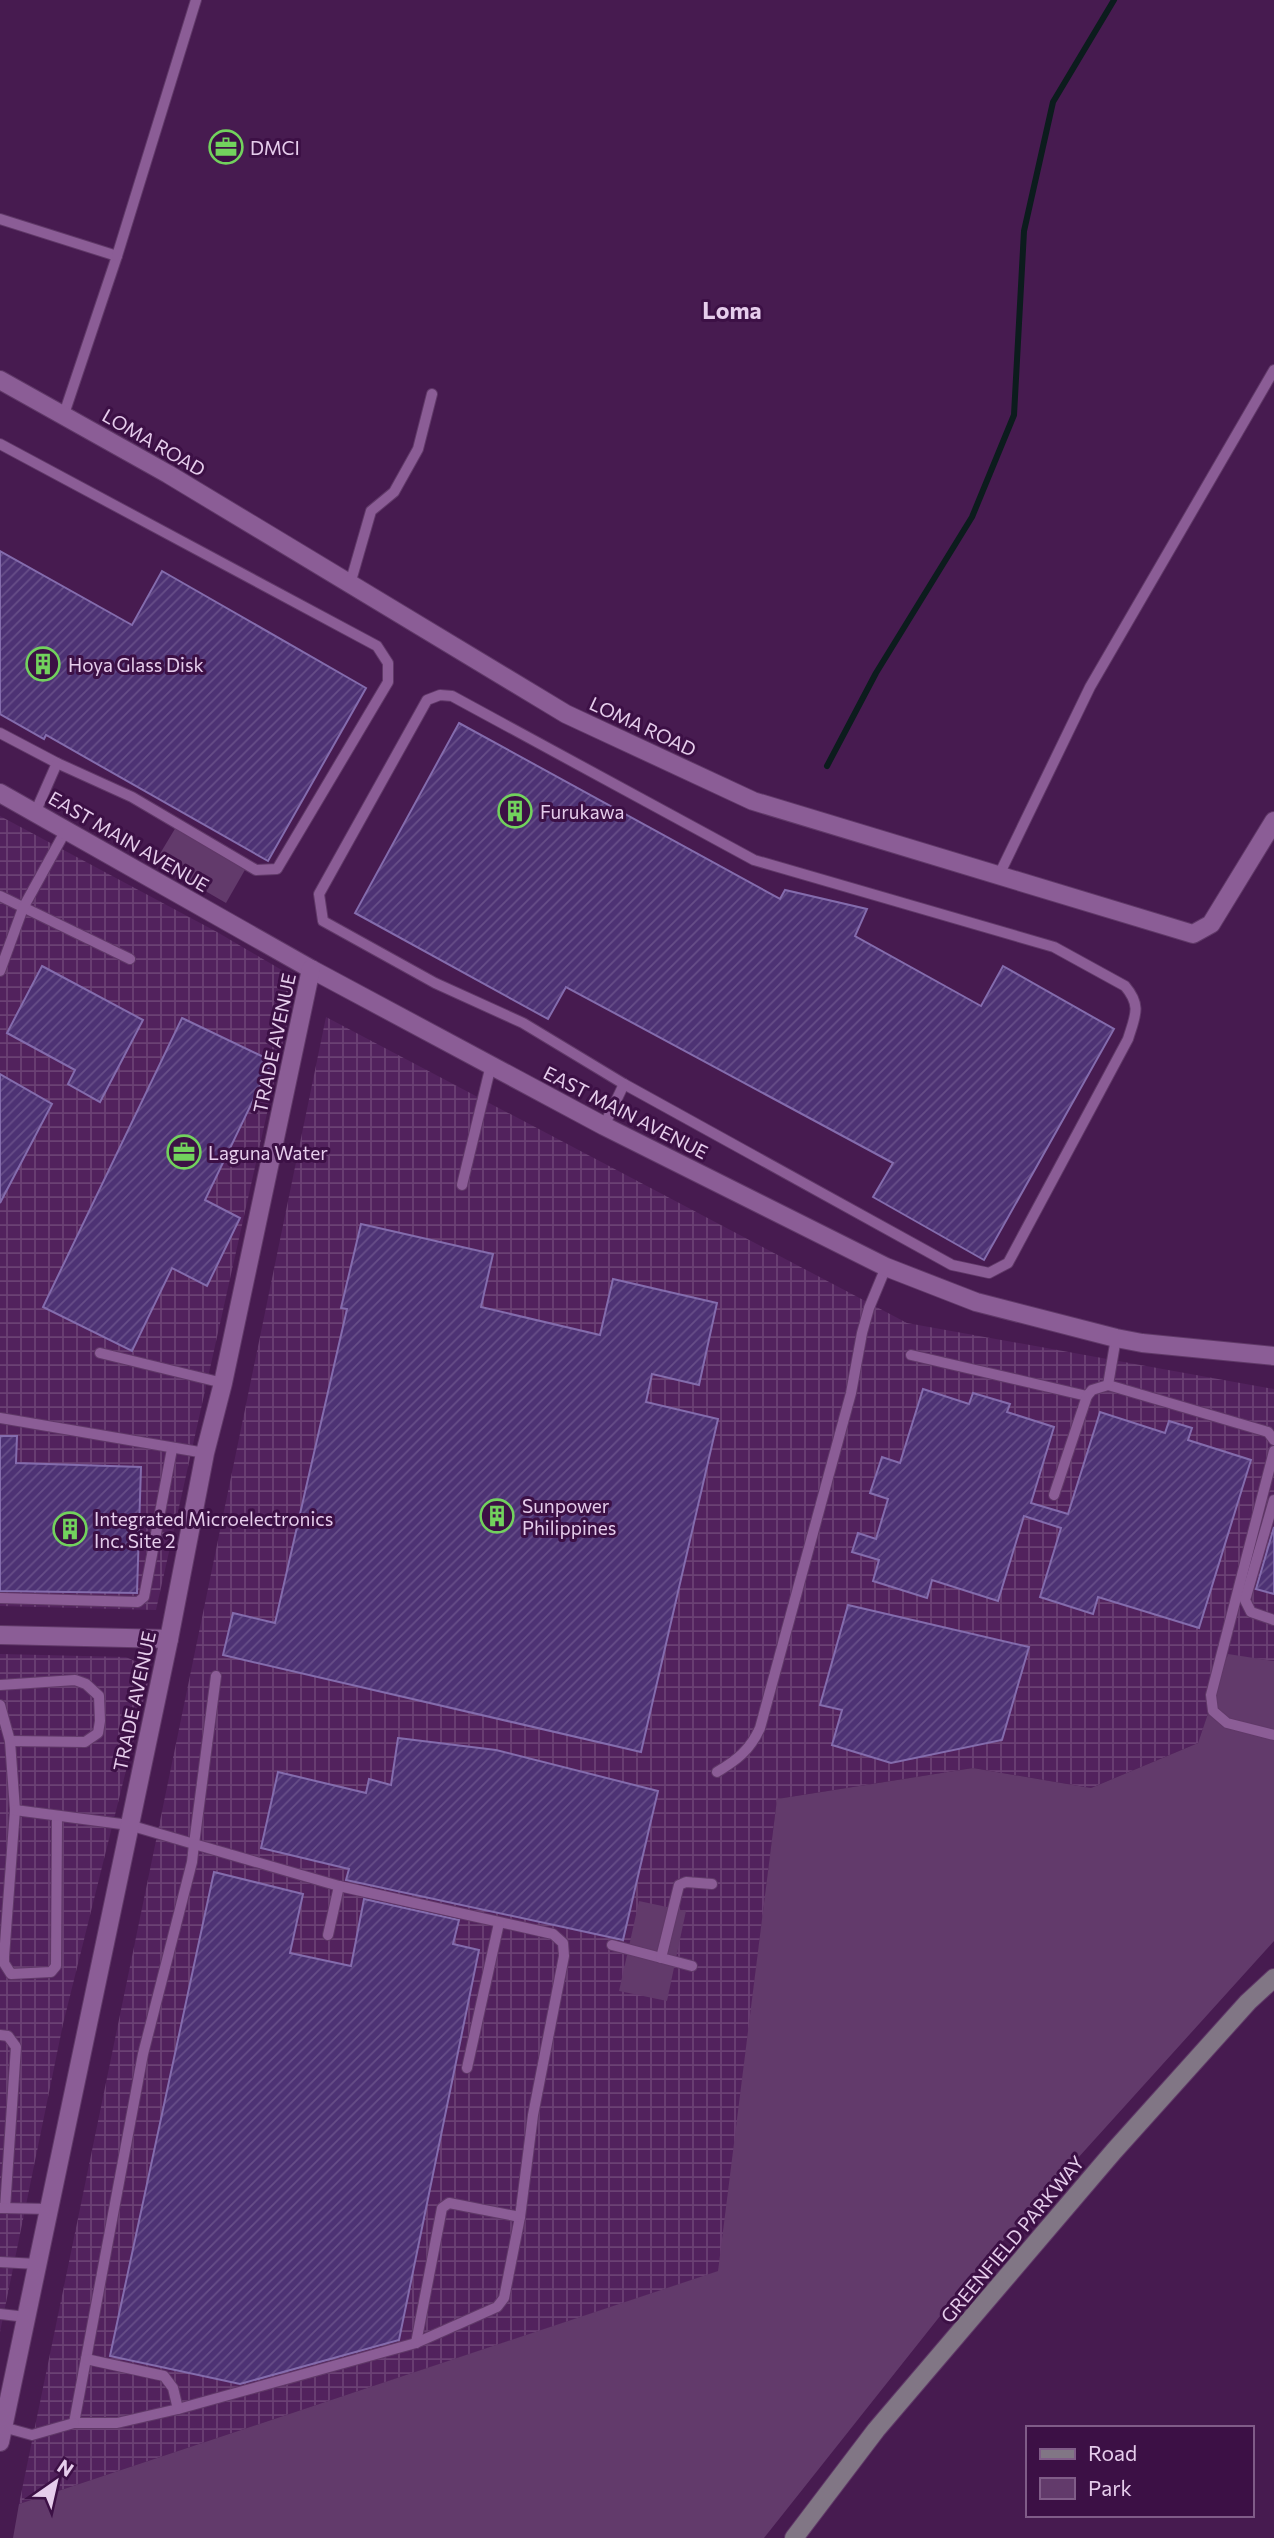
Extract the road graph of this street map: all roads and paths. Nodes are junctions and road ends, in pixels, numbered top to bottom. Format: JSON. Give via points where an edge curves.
{"nodes":[{"id":1,"x":196,"y":0,"type":"edge"},
{"id":2,"x":0,"y":219,"type":"edge"},
{"id":3,"x":117,"y":256,"type":"junction"},
{"id":4,"x":1274,"y":370,"type":"edge"},
{"id":5,"x":0,"y":380,"type":"edge"},
{"id":6,"x":432,"y":394,"type":"dead end"},
{"id":7,"x":64,"y":414,"type":"junction"},
{"id":8,"x":0,"y":444,"type":"edge"},
{"id":9,"x":350,"y":584,"type":"junction"},
{"id":10,"x":0,"y":733,"type":"edge"},
{"id":11,"x":57,"y":763,"type":"junction"},
{"id":12,"x":0,"y":793,"type":"edge"},
{"id":13,"x":35,"y":813,"type":"junction"},
{"id":14,"x":1274,"y":821,"type":"edge"},
{"id":15,"x":66,"y":830,"type":"junction"},
{"id":16,"x":998,"y":877,"type":"junction"},
{"id":17,"x":0,"y":896,"type":"edge"},
{"id":18,"x":23,"y":908,"type":"junction"},
{"id":19,"x":130,"y":959,"type":"dead end"},
{"id":20,"x":311,"y":969,"type":"junction"},
{"id":21,"x":0,"y":971,"type":"edge"},
{"id":22,"x":491,"y":1065,"type":"junction"},
{"id":23,"x":624,"y":1084,"type":"junction"},
{"id":24,"x":604,"y":1126,"type":"junction"},
{"id":25,"x":462,"y":1185,"type":"dead end"},
{"id":26,"x":886,"y":1267,"type":"junction"},
{"id":27,"x":1116,"y":1338,"type":"junction"},
{"id":28,"x":100,"y":1353,"type":"dead end"},
{"id":29,"x":911,"y":1355,"type":"dead end"},
{"id":30,"x":1274,"y":1356,"type":"edge"},
{"id":31,"x":223,"y":1383,"type":"junction"},
{"id":32,"x":1108,"y":1385,"type":"junction"},
{"id":33,"x":1087,"y":1396,"type":"junction"},
{"id":34,"x":0,"y":1418,"type":"edge"},
{"id":35,"x":1274,"y":1440,"type":"edge"},
{"id":36,"x":172,"y":1449,"type":"junction"},
{"id":37,"x":1274,"y":1451,"type":"edge"},
{"id":38,"x":205,"y":1453,"type":"junction"},
{"id":39,"x":1054,"y":1495,"type":"dead end"},
{"id":40,"x":1274,"y":1500,"type":"edge"},
{"id":41,"x":0,"y":1598,"type":"edge"},
{"id":42,"x":1274,"y":1620,"type":"edge"},
{"id":43,"x":0,"y":1635,"type":"edge"},
{"id":44,"x":169,"y":1639,"type":"junction"},
{"id":45,"x":216,"y":1676,"type":"dead end"},
{"id":46,"x":0,"y":1685,"type":"edge"},
{"id":47,"x":0,"y":1705,"type":"edge"},
{"id":48,"x":1274,"y":1735,"type":"edge"},
{"id":49,"x":10,"y":1741,"type":"junction"},
{"id":50,"x":716,"y":1772,"type":"dead end"},
{"id":51,"x":15,"y":1810,"type":"junction"},
{"id":52,"x":57,"y":1815,"type":"junction"},
{"id":53,"x":129,"y":1825,"type":"junction"},
{"id":54,"x":194,"y":1844,"type":"junction"},
{"id":55,"x":712,"y":1884,"type":"dead end"},
{"id":56,"x":339,"y":1886,"type":"junction"},
{"id":57,"x":499,"y":1923,"type":"junction"},
{"id":58,"x":328,"y":1935,"type":"dead end"},
{"id":59,"x":612,"y":1945,"type":"dead end"},
{"id":60,"x":661,"y":1958,"type":"junction"},
{"id":61,"x":692,"y":1966,"type":"dead end"},
{"id":62,"x":1274,"y":1978,"type":"edge"},
{"id":63,"x":0,"y":2035,"type":"edge"},
{"id":64,"x":467,"y":2068,"type":"dead end"},
{"id":65,"x":2,"y":2208,"type":"edge"},
{"id":66,"x":49,"y":2209,"type":"junction"},
{"id":67,"x":520,"y":2217,"type":"junction"},
{"id":68,"x":0,"y":2262,"type":"edge"},
{"id":69,"x":37,"y":2264,"type":"junction"},
{"id":70,"x":0,"y":2314,"type":"edge"},
{"id":71,"x":26,"y":2317,"type":"junction"},
{"id":72,"x":416,"y":2343,"type":"junction"},
{"id":73,"x":86,"y":2359,"type":"junction"},
{"id":74,"x":178,"y":2409,"type":"junction"},
{"id":75,"x":74,"y":2423,"type":"junction"},
{"id":76,"x":2,"y":2434,"type":"edge"},
{"id":77,"x":794,"y":2538,"type":"edge"}],
"edges":[{"from":1,"to":3,"type":"lane"},
{"from":2,"to":3,"type":"lane"},
{"from":3,"to":7,"type":"lane"},
{"from":4,"to":16,"type":"lane","via":[[1090,687]]},
{"from":5,"to":7,"type":"street","name":"LOMA ROAD"},
{"from":6,"to":9,"type":"lane","via":[[418,449],[394,492],[371,511]]},
{"from":7,"to":9,"type":"street","name":"LOMA ROAD"},
{"from":8,"to":11,"type":"lane","via":[[377,646],[388,663],[388,682],[277,869],[256,870],[132,797]]},
{"from":9,"to":16,"type":"street","name":"LOMA ROAD","via":[[566,714],[753,801]]},
{"from":10,"to":11,"type":"lane"},
{"from":11,"to":13,"type":"lane"},
{"from":12,"to":13,"type":"street","name":"EAST MAIN AVENUE"},
{"from":13,"to":15,"type":"street","name":"EAST MAIN AVENUE"},
{"from":14,"to":16,"type":"street","name":"LOMA ROAD","via":[[1211,924],[1192,934]]},
{"from":15,"to":18,"type":"lane"},
{"from":15,"to":20,"type":"street","name":"EAST MAIN AVENUE"},
{"from":17,"to":18,"type":"lane"},
{"from":18,"to":19,"type":"lane"},
{"from":18,"to":21,"type":"lane"},
{"from":20,"to":22,"type":"street","name":"EAST MAIN AVENUE"},
{"from":20,"to":31,"type":"street","name":"TRADE AVENUE"},
{"from":22,"to":24,"type":"street","name":"EAST MAIN AVENUE"},
{"from":22,"to":25,"type":"lane"},
{"from":23,"to":23,"type":"lane","via":[[523,1023],[435,983],[323,921],[319,894],[427,700],[452,696],[754,860],[1054,947],[1125,986],[1137,1010],[1128,1039],[1008,1262],[989,1273],[952,1265]]},
{"from":23,"to":24,"type":"lane"},
{"from":24,"to":26,"type":"street","name":"EAST MAIN AVENUE"},
{"from":26,"to":27,"type":"street","name":"EAST MAIN AVENUE","via":[[976,1302]]},
{"from":26,"to":50,"type":"lane","via":[[862,1333],[851,1393],[760,1728],[752,1746]]},
{"from":27,"to":30,"type":"street","name":"EAST MAIN AVENUE"},
{"from":27,"to":32,"type":"lane"},
{"from":28,"to":31,"type":"lane"},
{"from":29,"to":33,"type":"lane"},
{"from":31,"to":38,"type":"street","name":"TRADE AVENUE"},
{"from":32,"to":33,"type":"lane"},
{"from":32,"to":35,"type":"lane","via":[[1268,1432]]},
{"from":33,"to":39,"type":"lane"},
{"from":34,"to":36,"type":"lane"},
{"from":36,"to":38,"type":"lane"},
{"from":36,"to":41,"type":"lane","via":[[144,1597],[138,1602]]},
{"from":37,"to":48,"type":"lane","via":[[1211,1695],[1213,1712],[1227,1723]]},
{"from":38,"to":44,"type":"street","name":"TRADE AVENUE"},
{"from":40,"to":42,"type":"lane","via":[[1245,1600],[1251,1612]]},
{"from":43,"to":44,"type":"street"},
{"from":44,"to":53,"type":"street","name":"TRADE AVENUE"},
{"from":45,"to":54,"type":"lane"},
{"from":46,"to":49,"type":"lane","via":[[75,1680],[99,1696],[98,1733],[85,1742]]},
{"from":47,"to":49,"type":"lane"},
{"from":49,"to":51,"type":"lane"},
{"from":51,"to":52,"type":"lane"},
{"from":51,"to":52,"type":"lane","via":[[4,1957],[11,1974],[51,1972],[56,1966]]},
{"from":52,"to":53,"type":"lane"},
{"from":53,"to":54,"type":"lane"},
{"from":53,"to":66,"type":"street","name":"TRADE AVENUE"},
{"from":54,"to":56,"type":"lane"},
{"from":54,"to":73,"type":"lane","via":[[143,2054]]},
{"from":55,"to":60,"type":"lane","via":[[679,1885]]},
{"from":56,"to":57,"type":"lane"},
{"from":56,"to":58,"type":"lane"},
{"from":57,"to":64,"type":"lane"},
{"from":57,"to":67,"type":"lane","via":[[553,1934],[563,1943],[564,1956],[533,2115]]},
{"from":59,"to":60,"type":"lane"},
{"from":60,"to":61,"type":"lane"},
{"from":62,"to":77,"type":"main road","name":"GREENFIELD PARKWAY","via":[[1105,2161],[876,2430]]},
{"from":63,"to":65,"type":"lane","via":[[8,2036],[16,2047]]},
{"from":65,"to":66,"type":"lane"},
{"from":66,"to":69,"type":"street","name":"TRADE AVENUE"},
{"from":67,"to":72,"type":"lane","via":[[504,2298],[497,2307]]},
{"from":67,"to":72,"type":"lane","via":[[449,2203],[442,2208]]},
{"from":68,"to":69,"type":"lane"},
{"from":69,"to":71,"type":"street","name":"TRADE AVENUE"},
{"from":70,"to":71,"type":"lane"},
{"from":71,"to":76,"type":"street","name":"TRADE AVENUE"},
{"from":72,"to":74,"type":"lane"},
{"from":73,"to":74,"type":"lane","via":[[163,2376],[173,2388]]},
{"from":73,"to":75,"type":"lane"},
{"from":74,"to":75,"type":"lane","via":[[117,2423]]},
{"from":75,"to":76,"type":"lane","via":[[32,2435]]}]}
